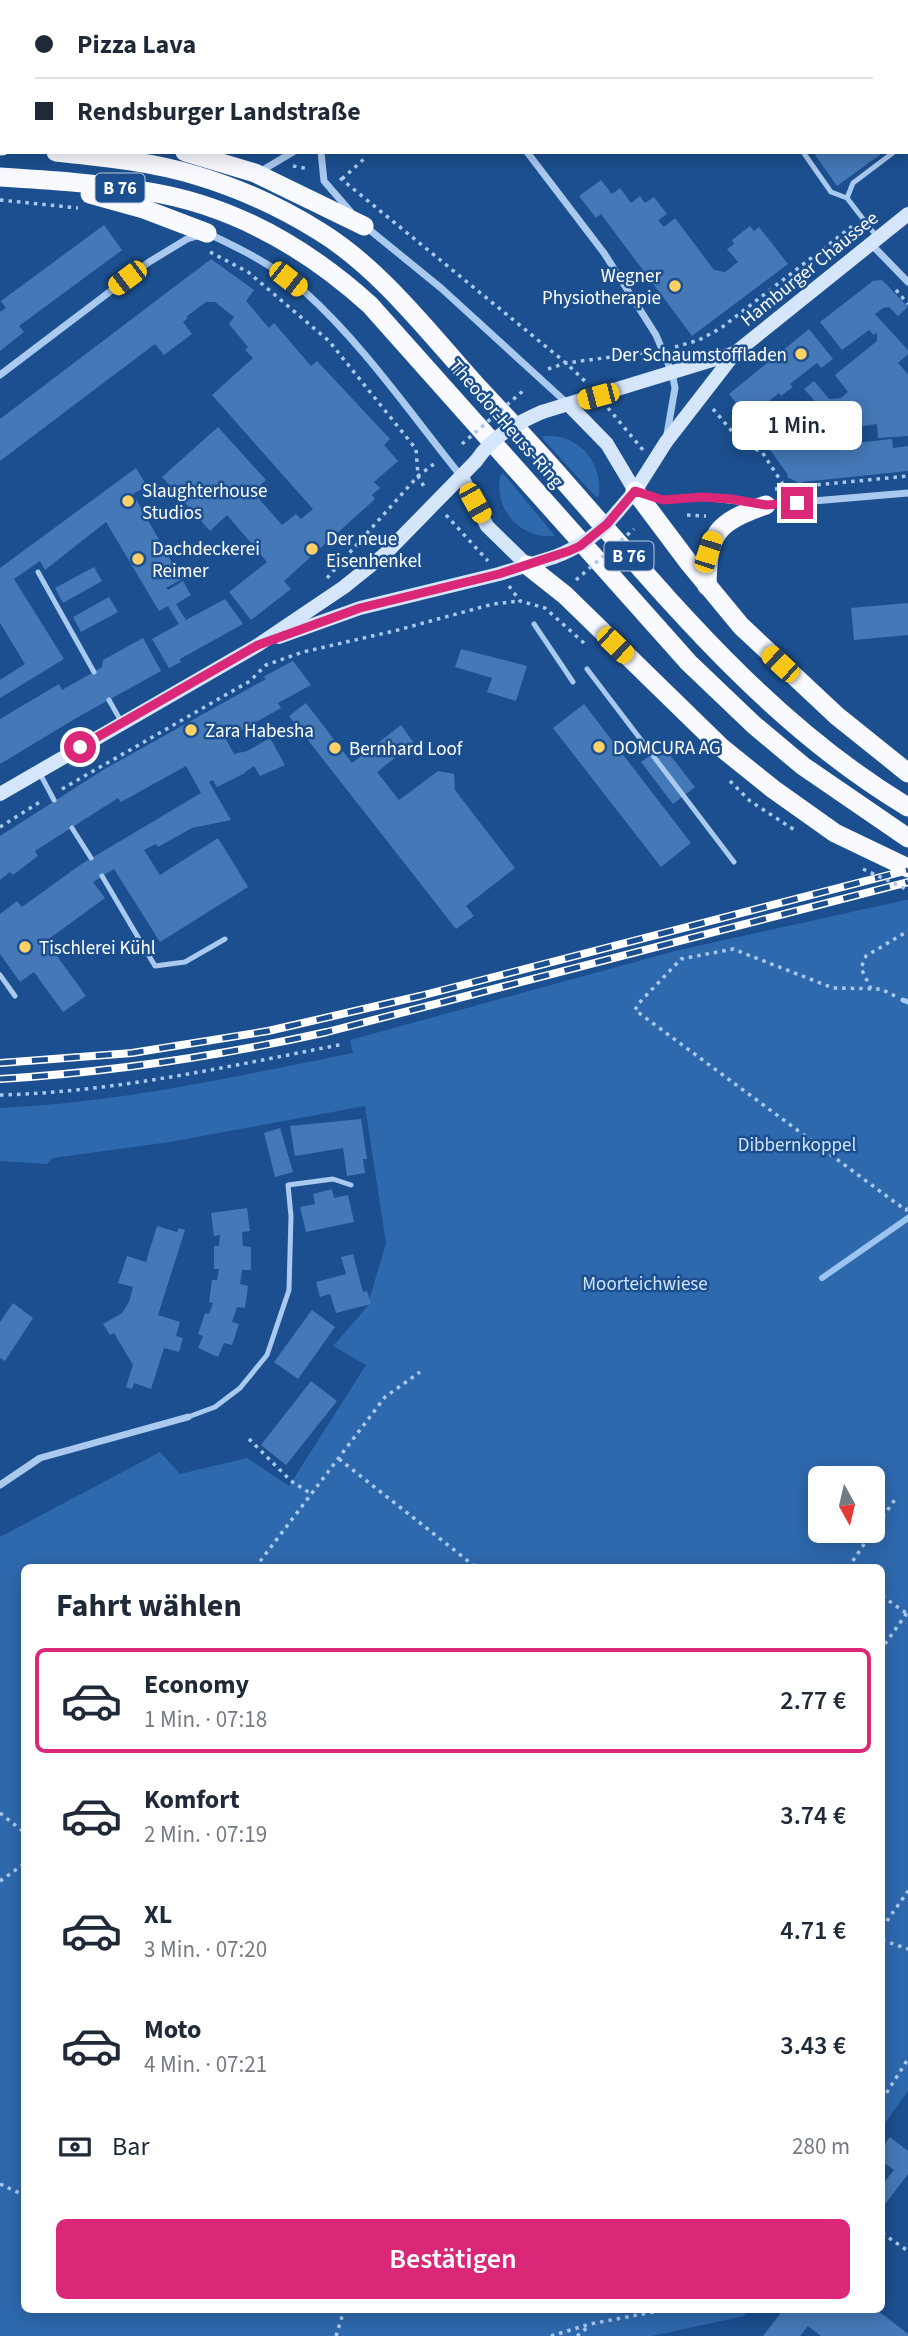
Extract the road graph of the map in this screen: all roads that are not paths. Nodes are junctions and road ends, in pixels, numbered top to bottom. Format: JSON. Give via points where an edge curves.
{"nodes":[{"id":1,"x":72,"y":154,"type":"edge"},
{"id":2,"x":193,"y":154,"type":"edge"},
{"id":3,"x":290,"y":154,"type":"edge"},
{"id":4,"x":321,"y":154,"type":"edge"},
{"id":5,"x":529,"y":154,"type":"edge"},
{"id":6,"x":804,"y":154,"type":"edge"},
{"id":7,"x":891,"y":154,"type":"edge"},
{"id":8,"x":255,"y":173,"type":"junction"},
{"id":9,"x":0,"y":177,"type":"edge"},
{"id":10,"x":35,"y":180,"type":"junction"},
{"id":11,"x":847,"y":198,"type":"junction"},
{"id":12,"x":908,"y":214,"type":"edge"},
{"id":13,"x":364,"y":226,"type":"junction"},
{"id":14,"x":207,"y":233,"type":"junction"},
{"id":15,"x":874,"y":240,"type":"junction"},
{"id":16,"x":908,"y":282,"type":"edge"},
{"id":17,"x":734,"y":353,"type":"junction"},
{"id":18,"x":672,"y":373,"type":"junction"},
{"id":19,"x":0,"y":375,"type":"edge"},
{"id":20,"x":568,"y":404,"type":"junction"},
{"id":21,"x":666,"y":442,"type":"junction"},
{"id":22,"x":462,"y":477,"type":"junction"},
{"id":23,"x":635,"y":491,"type":"junction"},
{"id":24,"x":908,"y":493,"type":"edge"},
{"id":25,"x":766,"y":505,"type":"junction"},
{"id":26,"x":527,"y":565,"type":"junction"},
{"id":27,"x":38,"y":572,"type":"dead end"},
{"id":28,"x":707,"y":586,"type":"junction"},
{"id":29,"x":534,"y":624,"type":"dead end"},
{"id":30,"x":258,"y":645,"type":"junction"},
{"id":31,"x":587,"y":669,"type":"dead end"},
{"id":32,"x":93,"y":672,"type":"dead end"},
{"id":33,"x":573,"y":682,"type":"dead end"},
{"id":34,"x":109,"y":700,"type":"dead end"},
{"id":35,"x":122,"y":723,"type":"junction"},
{"id":36,"x":38,"y":772,"type":"junction"},
{"id":37,"x":908,"y":773,"type":"edge"},
{"id":38,"x":2,"y":795,"type":"edge"},
{"id":39,"x":53,"y":798,"type":"road end"},
{"id":40,"x":908,"y":807,"type":"edge"},
{"id":41,"x":72,"y":828,"type":"dead end"},
{"id":42,"x":908,"y":838,"type":"edge"},
{"id":43,"x":91,"y":858,"type":"dead end"},
{"id":44,"x":734,"y":862,"type":"dead end"},
{"id":45,"x":901,"y":865,"type":"edge"},
{"id":46,"x":102,"y":876,"type":"dead end"},
{"id":47,"x":225,"y":939,"type":"dead end"},
{"id":48,"x":0,"y":975,"type":"edge"},
{"id":49,"x":15,"y":996,"type":"dead end"},
{"id":50,"x":351,"y":1185,"type":"dead end"},
{"id":51,"x":188,"y":1417,"type":"joint"},
{"id":52,"x":0,"y":1485,"type":"edge"}],
"edges":[{"from":1,"to":40,"type":"highway","name":"Theodor-Heuss-Ring","number":"B 76","via":[[197,175],[262,199],[321,232],[384,284],[691,626],[757,692],[842,763]]},
{"from":2,"to":8,"type":"highway"},
{"from":3,"to":8,"type":"street"},
{"from":4,"to":13,"type":"street","via":[[322,172],[330,189]]},
{"from":5,"to":18,"type":"street","via":[[604,253],[656,335]]},
{"from":6,"to":11,"type":"lane","via":[[831,192]]},
{"from":7,"to":11,"type":"lane","via":[[853,183]]},
{"from":8,"to":13,"type":"highway"},
{"from":9,"to":10,"type":"highway","name":"Theodor-Heuss-Ring","number":"B 76"},
{"from":10,"to":14,"type":"highway","via":[[144,209]]},
{"from":10,"to":42,"type":"highway","name":"Theodor-Heuss-Ring","number":"B 76","via":[[145,191],[216,210],[282,239],[343,280],[429,369],[690,663],[803,766]]},
{"from":11,"to":15,"type":"lane"},
{"from":12,"to":15,"type":"main road","name":"Hamburger Chaussee"},
{"from":13,"to":20,"type":"street","via":[[441,288]]},
{"from":14,"to":19,"type":"street","via":[[187,239],[149,262]]},
{"from":14,"to":22,"type":"street","via":[[288,279],[346,331]]},
{"from":15,"to":16,"type":"street"},
{"from":15,"to":17,"type":"main road","name":"Hamburger Chaussee"},
{"from":17,"to":18,"type":"main road","name":"Hamburger Chaussee"},
{"from":17,"to":21,"type":"main road","name":"Hamburger Chaussee"},
{"from":18,"to":20,"type":"main road","name":"Hamburger Chaussee"},
{"from":18,"to":21,"type":"street","via":[[675,388]]},
{"from":20,"to":22,"type":"main road","name":"Hamburger Chaussee","bridge":true,"via":[[513,425]]},
{"from":20,"to":23,"type":"main road","via":[[607,444]]},
{"from":21,"to":23,"type":"main road","name":"Hamburger Chaussee"},
{"from":22,"to":26,"type":"main road","via":[[487,526]]},
{"from":22,"to":30,"type":"main road","name":"Hamburger Chaussee","via":[[385,554]]},
{"from":23,"to":25,"type":"street","via":[[663,500],[702,497]]},
{"from":23,"to":26,"type":"main road","name":"Hamburger Chaussee","bridge":true,"via":[[607,524],[580,546]]},
{"from":23,"to":28,"type":"highway"},
{"from":24,"to":25,"type":"street"},
{"from":25,"to":28,"type":"highway","via":[[735,517],[713,537]]},
{"from":26,"to":30,"type":"main road","name":"Hamburger Chaussee","via":[[360,608]]},
{"from":26,"to":45,"type":"highway","via":[[565,595],[748,770],[835,833]]},
{"from":27,"to":32,"type":"lane"},
{"from":28,"to":37,"type":"highway","via":[[797,680]]},
{"from":29,"to":33,"type":"lane"},
{"from":30,"to":35,"type":"main road","name":"Hamburger Chaussee"},
{"from":31,"to":44,"type":"lane"},
{"from":34,"to":35,"type":"lane"},
{"from":35,"to":36,"type":"main road","name":"Hamburger Chaussee"},
{"from":36,"to":38,"type":"main road","name":"Hamburger Chaussee"},
{"from":36,"to":39,"type":"lane"},
{"from":41,"to":43,"type":"lane"},
{"from":46,"to":47,"type":"lane","via":[[155,965],[185,962]]},
{"from":48,"to":49,"type":"lane"},
{"from":50,"to":51,"type":"lane","via":[[333,1179],[288,1185],[289,1290],[267,1355],[240,1388],[215,1407]]},
{"from":51,"to":52,"type":"street","via":[[40,1458]]}]}
